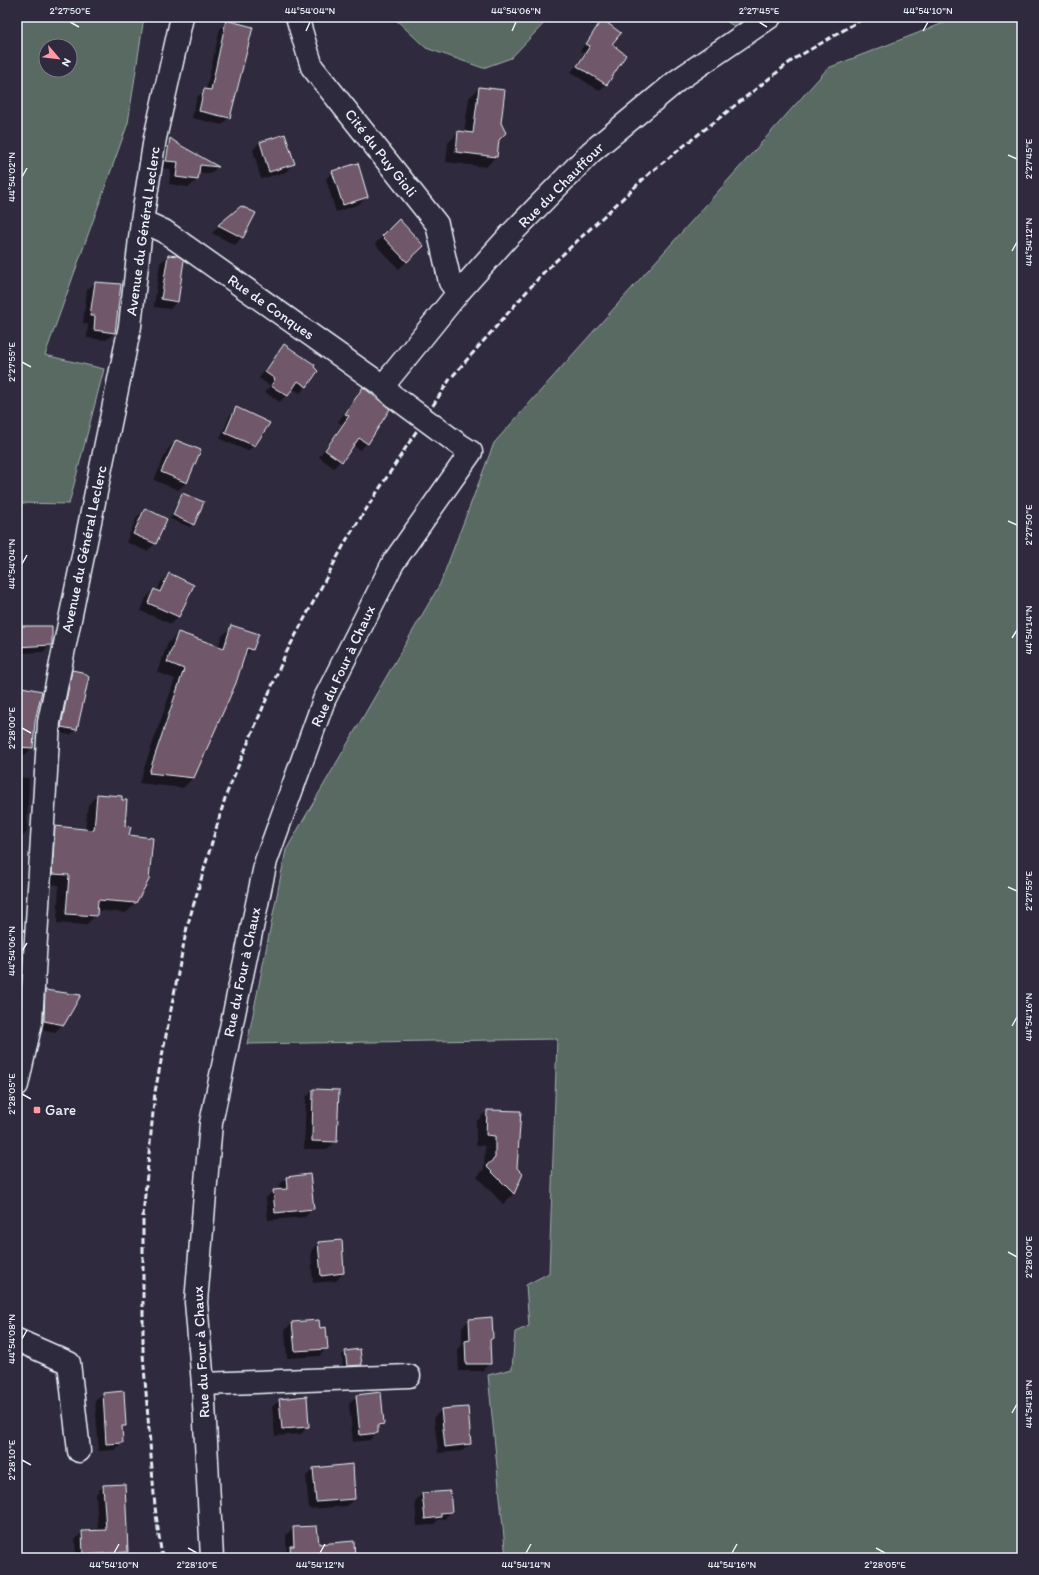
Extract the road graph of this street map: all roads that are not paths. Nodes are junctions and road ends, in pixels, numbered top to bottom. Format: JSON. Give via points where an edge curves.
{"nodes":[{"id":1,"x":182,"y":17,"type":"edge"},
{"id":2,"x":296,"y":17,"type":"edge"},
{"id":3,"x":770,"y":17,"type":"edge"},
{"id":4,"x":142,"y":221,"type":"junction"},
{"id":5,"x":458,"y":293,"type":"junction"},
{"id":6,"x":389,"y":392,"type":"junction"},
{"id":7,"x":457,"y":443,"type":"joint"},
{"id":8,"x":17,"y":1085,"type":"edge"},
{"id":9,"x":17,"y":1340,"type":"edge"},
{"id":10,"x":409,"y":1376,"type":"dead end"},
{"id":11,"x":203,"y":1384,"type":"junction"},
{"id":12,"x":79,"y":1451,"type":"dead end"},
{"id":13,"x":212,"y":1558,"type":"edge"}],
"edges":[{"from":1,"to":4,"type":"street","name":"Avenue du Général Leclerc","via":[[155,138]]},
{"from":2,"to":5,"type":"street","name":"Cité du Puy Gioli","via":[[312,67],[437,224],[450,282]]},
{"from":3,"to":5,"type":"street","name":"Rue du Chauffour","via":[[678,80],[591,152],[509,236]]},
{"from":4,"to":6,"type":"street","name":"Rue de Conques","via":[[164,231]]},
{"from":4,"to":8,"type":"street","name":"Avenue du Général Leclerc","via":[[130,326],[49,722],[31,1022]]},
{"from":5,"to":6,"type":"street","name":"Rue du Chauffour"},
{"from":6,"to":7,"type":"street","name":"Rue de Conques","bridge":true},
{"from":7,"to":11,"type":"street","name":"Rue du Four à Chaux","via":[[470,452],[393,564],[324,700],[266,860],[211,1122],[196,1302]]},
{"from":9,"to":12,"type":"street","via":[[69,1363]]},
{"from":10,"to":11,"type":"street"},
{"from":11,"to":13,"type":"street","name":"Rue du Four à Chaux"}]}
